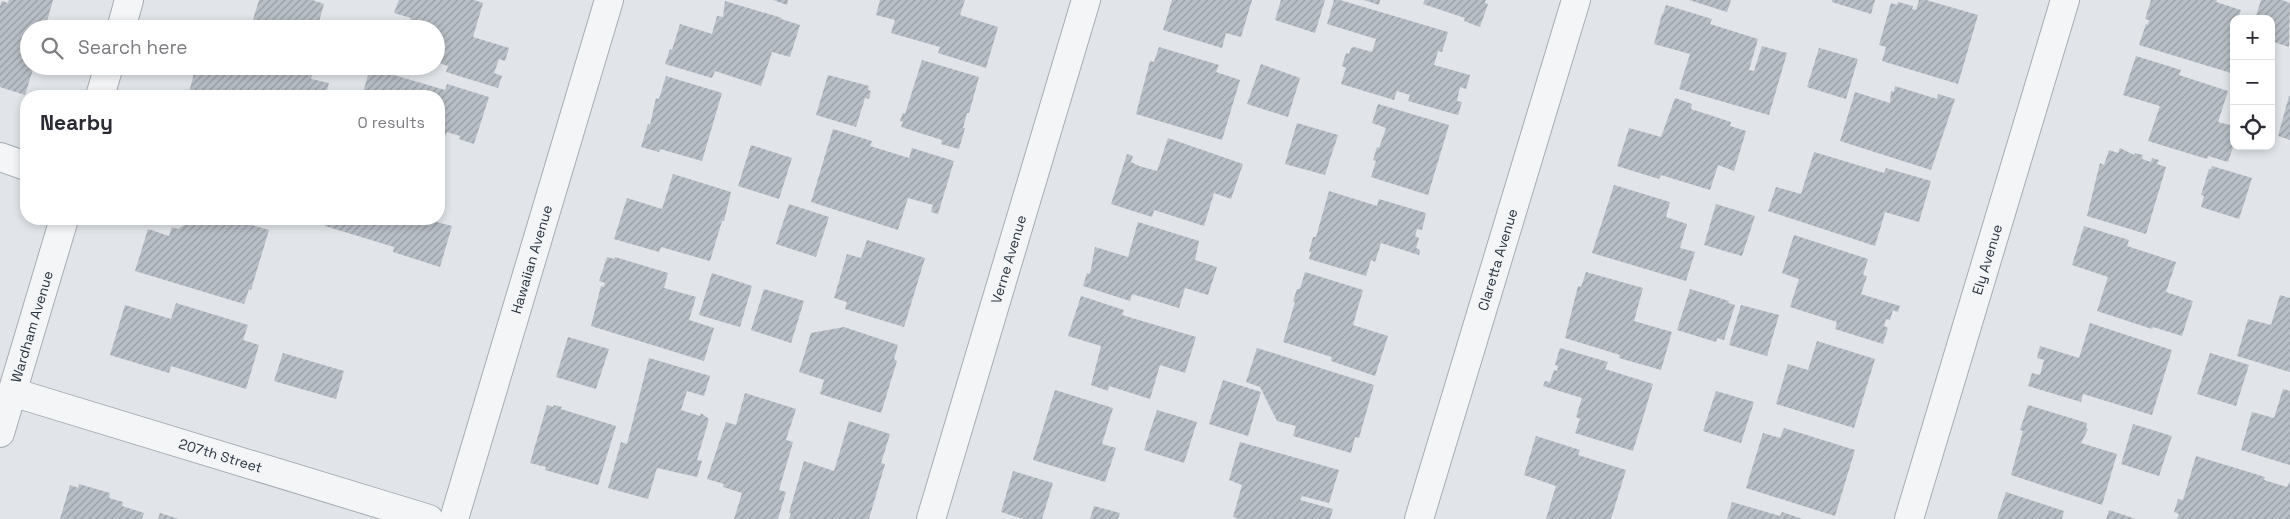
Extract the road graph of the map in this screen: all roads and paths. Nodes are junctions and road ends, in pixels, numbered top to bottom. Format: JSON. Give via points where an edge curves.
{"nodes":[{"id":1,"x":129,"y":0,"type":"edge"},
{"id":2,"x":609,"y":0,"type":"edge"},
{"id":3,"x":1086,"y":0,"type":"edge"},
{"id":4,"x":1576,"y":0,"type":"edge"},
{"id":5,"x":2065,"y":0,"type":"edge"},
{"id":6,"x":123,"y":20,"type":"edge"},
{"id":7,"x":106,"y":75,"type":"edge"},
{"id":8,"x":102,"y":90,"type":"edge"},
{"id":9,"x":0,"y":157,"type":"edge"},
{"id":10,"x":20,"y":164,"type":"edge"},
{"id":11,"x":62,"y":225,"type":"edge"},
{"id":12,"x":12,"y":392,"type":"junction"},
{"id":13,"x":0,"y":433,"type":"edge"},
{"id":14,"x":429,"y":519,"type":"edge"},
{"id":15,"x":454,"y":519,"type":"edge"},
{"id":16,"x":931,"y":519,"type":"edge"},
{"id":17,"x":1419,"y":519,"type":"edge"},
{"id":18,"x":1909,"y":519,"type":"edge"}],
"edges":[{"from":1,"to":6,"type":"street"},
{"from":2,"to":15,"type":"street","name":"Hawaiian Avenue"},
{"from":3,"to":16,"type":"street","name":"Verne Avenue"},
{"from":4,"to":17,"type":"street","name":"Claretta Avenue"},
{"from":5,"to":18,"type":"street","name":"Ely Avenue"},
{"from":7,"to":8,"type":"street"},
{"from":9,"to":10,"type":"street"},
{"from":11,"to":12,"type":"street","name":"Wardham Avenue"},
{"from":12,"to":13,"type":"street","name":"Wardham Avenue"},
{"from":12,"to":14,"type":"street","name":"207th Street"}]}
